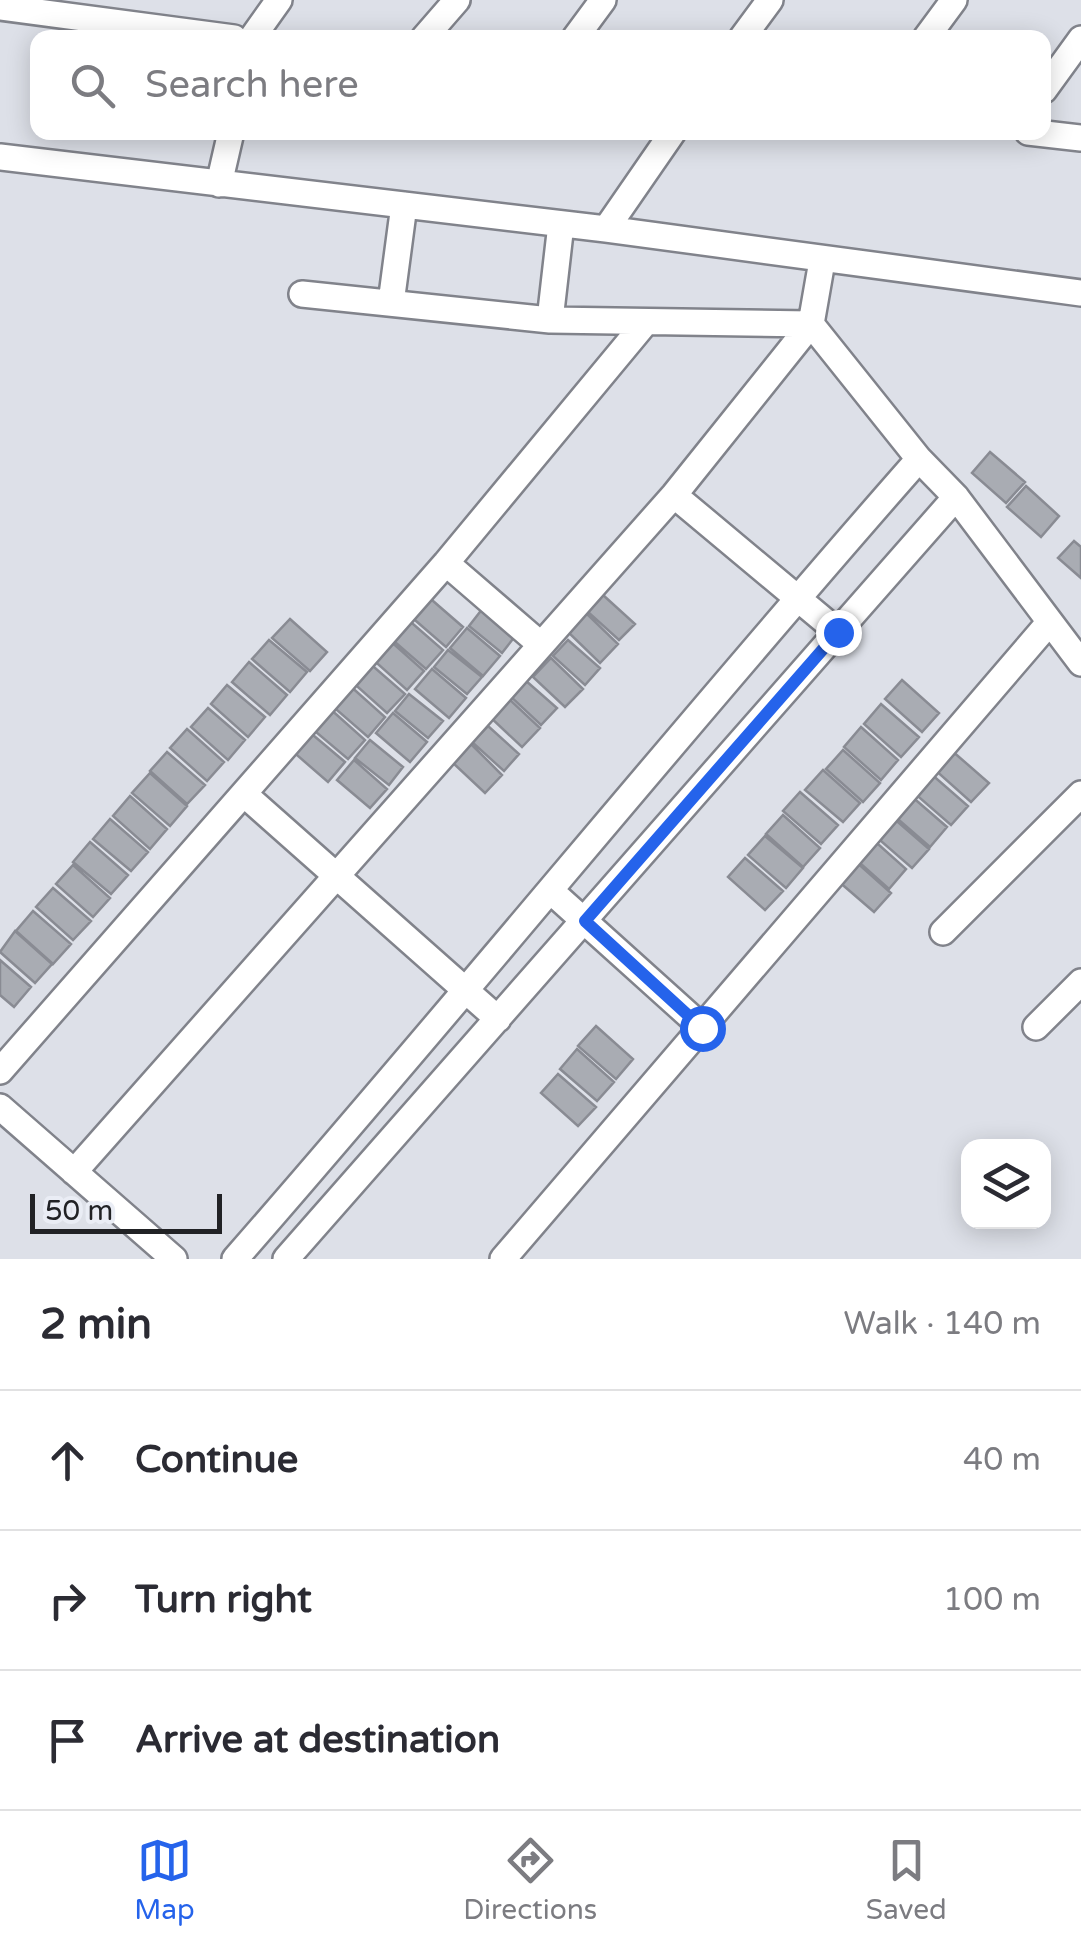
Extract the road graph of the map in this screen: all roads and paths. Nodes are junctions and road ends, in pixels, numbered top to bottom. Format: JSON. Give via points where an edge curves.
{"nodes":[{"id":1,"x":279,"y":0,"type":"edge"},
{"id":2,"x":457,"y":0,"type":"edge"},
{"id":3,"x":603,"y":0,"type":"edge"},
{"id":4,"x":770,"y":0,"type":"edge"},
{"id":5,"x":954,"y":0,"type":"edge"},
{"id":6,"x":0,"y":6,"type":"edge"},
{"id":7,"x":80,"y":9,"type":"edge"},
{"id":8,"x":192,"y":30,"type":"edge"},
{"id":9,"x":258,"y":30,"type":"edge"},
{"id":10,"x":431,"y":30,"type":"edge"},
{"id":11,"x":581,"y":30,"type":"edge"},
{"id":12,"x":748,"y":30,"type":"edge"},
{"id":13,"x":932,"y":30,"type":"edge"},
{"id":14,"x":1081,"y":39,"type":"edge"},
{"id":15,"x":1051,"y":80,"type":"edge"},
{"id":16,"x":1051,"y":135,"type":"edge"},
{"id":17,"x":1081,"y":138,"type":"edge"},
{"id":18,"x":229,"y":140,"type":"edge"},
{"id":19,"x":667,"y":140,"type":"edge"},
{"id":20,"x":0,"y":157,"type":"edge"},
{"id":21,"x":220,"y":184,"type":"junction"},
{"id":22,"x":400,"y":228,"type":"junction"},
{"id":23,"x":606,"y":229,"type":"junction"},
{"id":24,"x":558,"y":246,"type":"junction"},
{"id":25,"x":817,"y":291,"type":"junction"},
{"id":26,"x":1081,"y":293,"type":"edge"},
{"id":27,"x":302,"y":294,"type":"dead end"},
{"id":28,"x":391,"y":303,"type":"junction"},
{"id":29,"x":550,"y":320,"type":"junction"},
{"id":30,"x":645,"y":323,"type":"junction"},
{"id":31,"x":919,"y":459,"type":"junction"},
{"id":32,"x":674,"y":495,"type":"junction"},
{"id":33,"x":956,"y":497,"type":"junction"},
{"id":34,"x":446,"y":563,"type":"junction"},
{"id":35,"x":797,"y":598,"type":"junction"},
{"id":36,"x":1048,"y":624,"type":"junction"},
{"id":37,"x":838,"y":632,"type":"junction"},
{"id":38,"x":540,"y":644,"type":"junction"},
{"id":39,"x":1081,"y":663,"type":"edge"},
{"id":40,"x":244,"y":794,"type":"junction"},
{"id":41,"x":1081,"y":794,"type":"edge"},
{"id":42,"x":338,"y":876,"type":"junction"},
{"id":43,"x":552,"y":892,"type":"junction"},
{"id":44,"x":585,"y":921,"type":"junction"},
{"id":45,"x":943,"y":932,"type":"dead end"},
{"id":46,"x":1081,"y":982,"type":"edge"},
{"id":47,"x":470,"y":991,"type":"junction"},
{"id":48,"x":498,"y":1019,"type":"junction"},
{"id":49,"x":1036,"y":1027,"type":"dead end"},
{"id":50,"x":702,"y":1028,"type":"junction"},
{"id":51,"x":0,"y":1071,"type":"edge"},
{"id":52,"x":0,"y":1107,"type":"edge"},
{"id":53,"x":74,"y":1172,"type":"junction"},
{"id":54,"x":174,"y":1259,"type":"edge"},
{"id":55,"x":235,"y":1259,"type":"edge"},
{"id":56,"x":286,"y":1259,"type":"edge"},
{"id":57,"x":503,"y":1259,"type":"edge"}],
"edges":[{"from":1,"to":9,"type":"street"},
{"from":2,"to":10,"type":"street"},
{"from":3,"to":11,"type":"street"},
{"from":4,"to":12,"type":"street"},
{"from":5,"to":13,"type":"street"},
{"from":6,"to":7,"type":"street"},
{"from":7,"to":8,"type":"street"},
{"from":14,"to":15,"type":"street"},
{"from":16,"to":17,"type":"street"},
{"from":18,"to":21,"type":"street"},
{"from":19,"to":23,"type":"street"},
{"from":20,"to":21,"type":"street"},
{"from":21,"to":22,"type":"street"},
{"from":22,"to":24,"type":"street"},
{"from":22,"to":28,"type":"street"},
{"from":23,"to":24,"type":"street"},
{"from":23,"to":25,"type":"street"},
{"from":24,"to":29,"type":"street"},
{"from":25,"to":26,"type":"street"},
{"from":25,"to":30,"type":"street"},
{"from":25,"to":31,"type":"street"},
{"from":25,"to":32,"type":"street"},
{"from":27,"to":28,"type":"street"},
{"from":28,"to":29,"type":"street"},
{"from":29,"to":30,"type":"street"},
{"from":30,"to":34,"type":"street"},
{"from":31,"to":33,"type":"street"},
{"from":31,"to":35,"type":"street"},
{"from":32,"to":35,"type":"street"},
{"from":32,"to":38,"type":"street"},
{"from":33,"to":36,"type":"street"},
{"from":33,"to":37,"type":"street"},
{"from":34,"to":38,"type":"street"},
{"from":34,"to":40,"type":"street"},
{"from":35,"to":37,"type":"street"},
{"from":35,"to":43,"type":"street"},
{"from":36,"to":39,"type":"street"},
{"from":36,"to":50,"type":"street"},
{"from":37,"to":44,"type":"street"},
{"from":38,"to":42,"type":"street"},
{"from":40,"to":42,"type":"street"},
{"from":40,"to":51,"type":"street"},
{"from":41,"to":45,"type":"street"},
{"from":42,"to":47,"type":"street"},
{"from":42,"to":53,"type":"street"},
{"from":43,"to":44,"type":"street"},
{"from":43,"to":47,"type":"street"},
{"from":44,"to":48,"type":"street"},
{"from":44,"to":50,"type":"street"},
{"from":46,"to":49,"type":"street"},
{"from":47,"to":48,"type":"street"},
{"from":47,"to":55,"type":"street"},
{"from":48,"to":56,"type":"street"},
{"from":50,"to":57,"type":"street"},
{"from":52,"to":53,"type":"street"},
{"from":53,"to":54,"type":"street"}]}
